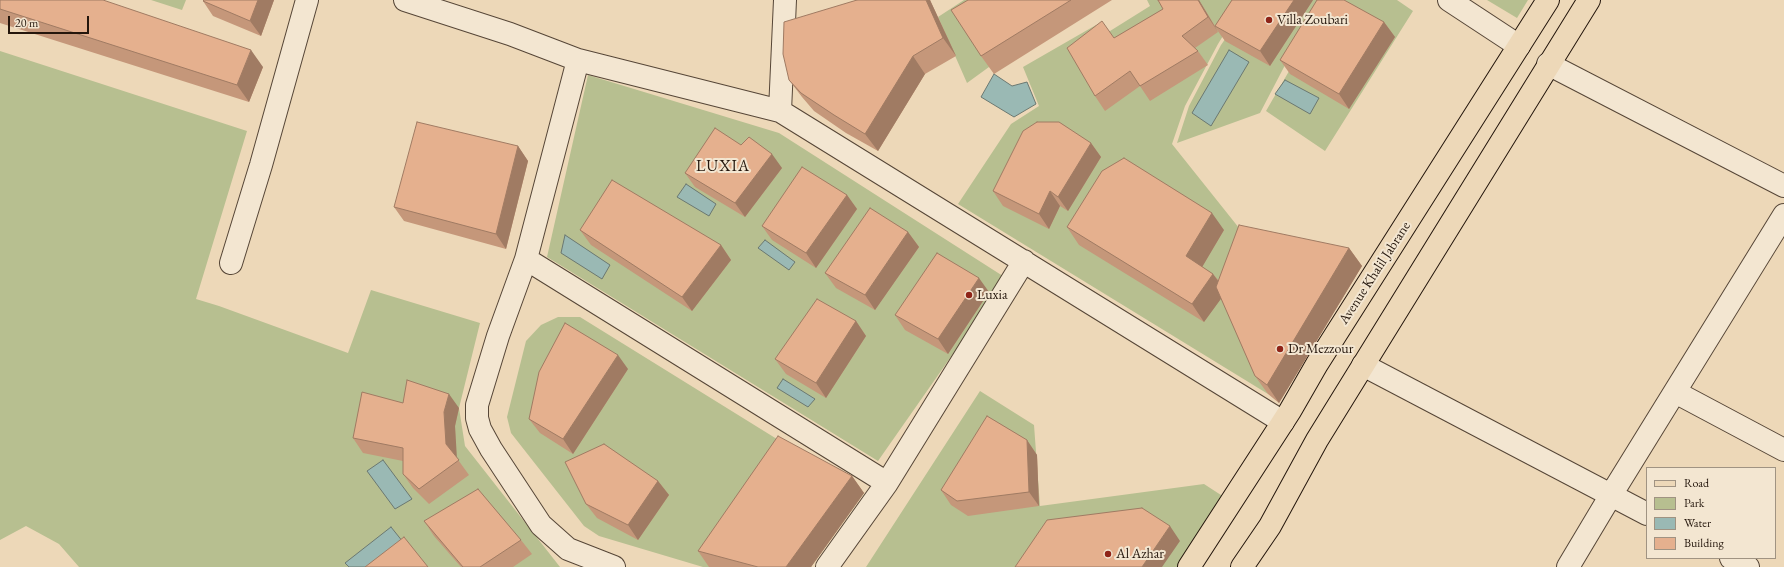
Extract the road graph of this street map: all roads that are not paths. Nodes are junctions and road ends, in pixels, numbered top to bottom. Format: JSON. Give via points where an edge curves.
{"nodes":[{"id":1,"x":307,"y":0,"type":"edge"},
{"id":2,"x":405,"y":0,"type":"edge"},
{"id":3,"x":785,"y":0,"type":"edge"},
{"id":4,"x":1449,"y":0,"type":"edge"},
{"id":5,"x":1548,"y":0,"type":"edge"},
{"id":6,"x":1589,"y":0,"type":"edge"},
{"id":7,"x":1519,"y":46,"type":"junction"},
{"id":8,"x":578,"y":60,"type":"junction"},
{"id":9,"x":1548,"y":64,"type":"junction"},
{"id":10,"x":780,"y":111,"type":"junction"},
{"id":11,"x":1784,"y":186,"type":"edge"},
{"id":12,"x":1784,"y":215,"type":"edge"},
{"id":13,"x":526,"y":259,"type":"junction"},
{"id":14,"x":1024,"y":261,"type":"junction"},
{"id":15,"x":231,"y":263,"type":"dead end"},
{"id":16,"x":1363,"y":365,"type":"junction"},
{"id":17,"x":1675,"y":392,"type":"junction"},
{"id":18,"x":1283,"y":422,"type":"junction"},
{"id":19,"x":1784,"y":450,"type":"edge"},
{"id":20,"x":887,"y":483,"type":"junction"},
{"id":21,"x":1611,"y":495,"type":"junction"},
{"id":22,"x":1646,"y":513,"type":"edge"},
{"id":23,"x":1733,"y":559,"type":"edge"},
{"id":24,"x":614,"y":567,"type":"edge"},
{"id":25,"x":827,"y":567,"type":"edge"},
{"id":26,"x":1189,"y":567,"type":"edge"},
{"id":27,"x":1242,"y":567,"type":"edge"},
{"id":28,"x":1568,"y":567,"type":"edge"},
{"id":29,"x":1748,"y":567,"type":"edge"}],
"edges":[{"from":1,"to":15,"type":"street"},
{"from":2,"to":8,"type":"street","via":[[510,34]]},
{"from":3,"to":10,"type":"street"},
{"from":4,"to":7,"type":"street"},
{"from":5,"to":7,"type":"main road","name":"Avenue Khalil Jabrane"},
{"from":6,"to":9,"type":"main road"},
{"from":7,"to":18,"type":"main road","name":"Avenue Khalil Jabrane","via":[[1317,364]]},
{"from":8,"to":10,"type":"street"},
{"from":8,"to":13,"type":"street"},
{"from":9,"to":11,"type":"street"},
{"from":9,"to":16,"type":"main road"},
{"from":10,"to":14,"type":"street"},
{"from":12,"to":17,"type":"street"},
{"from":13,"to":20,"type":"street"},
{"from":13,"to":24,"type":"street","via":[[477,405],[480,430],[541,525],[568,549]]},
{"from":14,"to":18,"type":"street"},
{"from":14,"to":20,"type":"street"},
{"from":16,"to":21,"type":"street"},
{"from":16,"to":27,"type":"main road","via":[[1317,440],[1270,526]]},
{"from":17,"to":19,"type":"street"},
{"from":17,"to":21,"type":"street"},
{"from":18,"to":26,"type":"main road","name":"Avenue Khalil Jabrane"},
{"from":20,"to":25,"type":"street"},
{"from":21,"to":22,"type":"street"},
{"from":21,"to":28,"type":"street"},
{"from":23,"to":29,"type":"street"}]}
